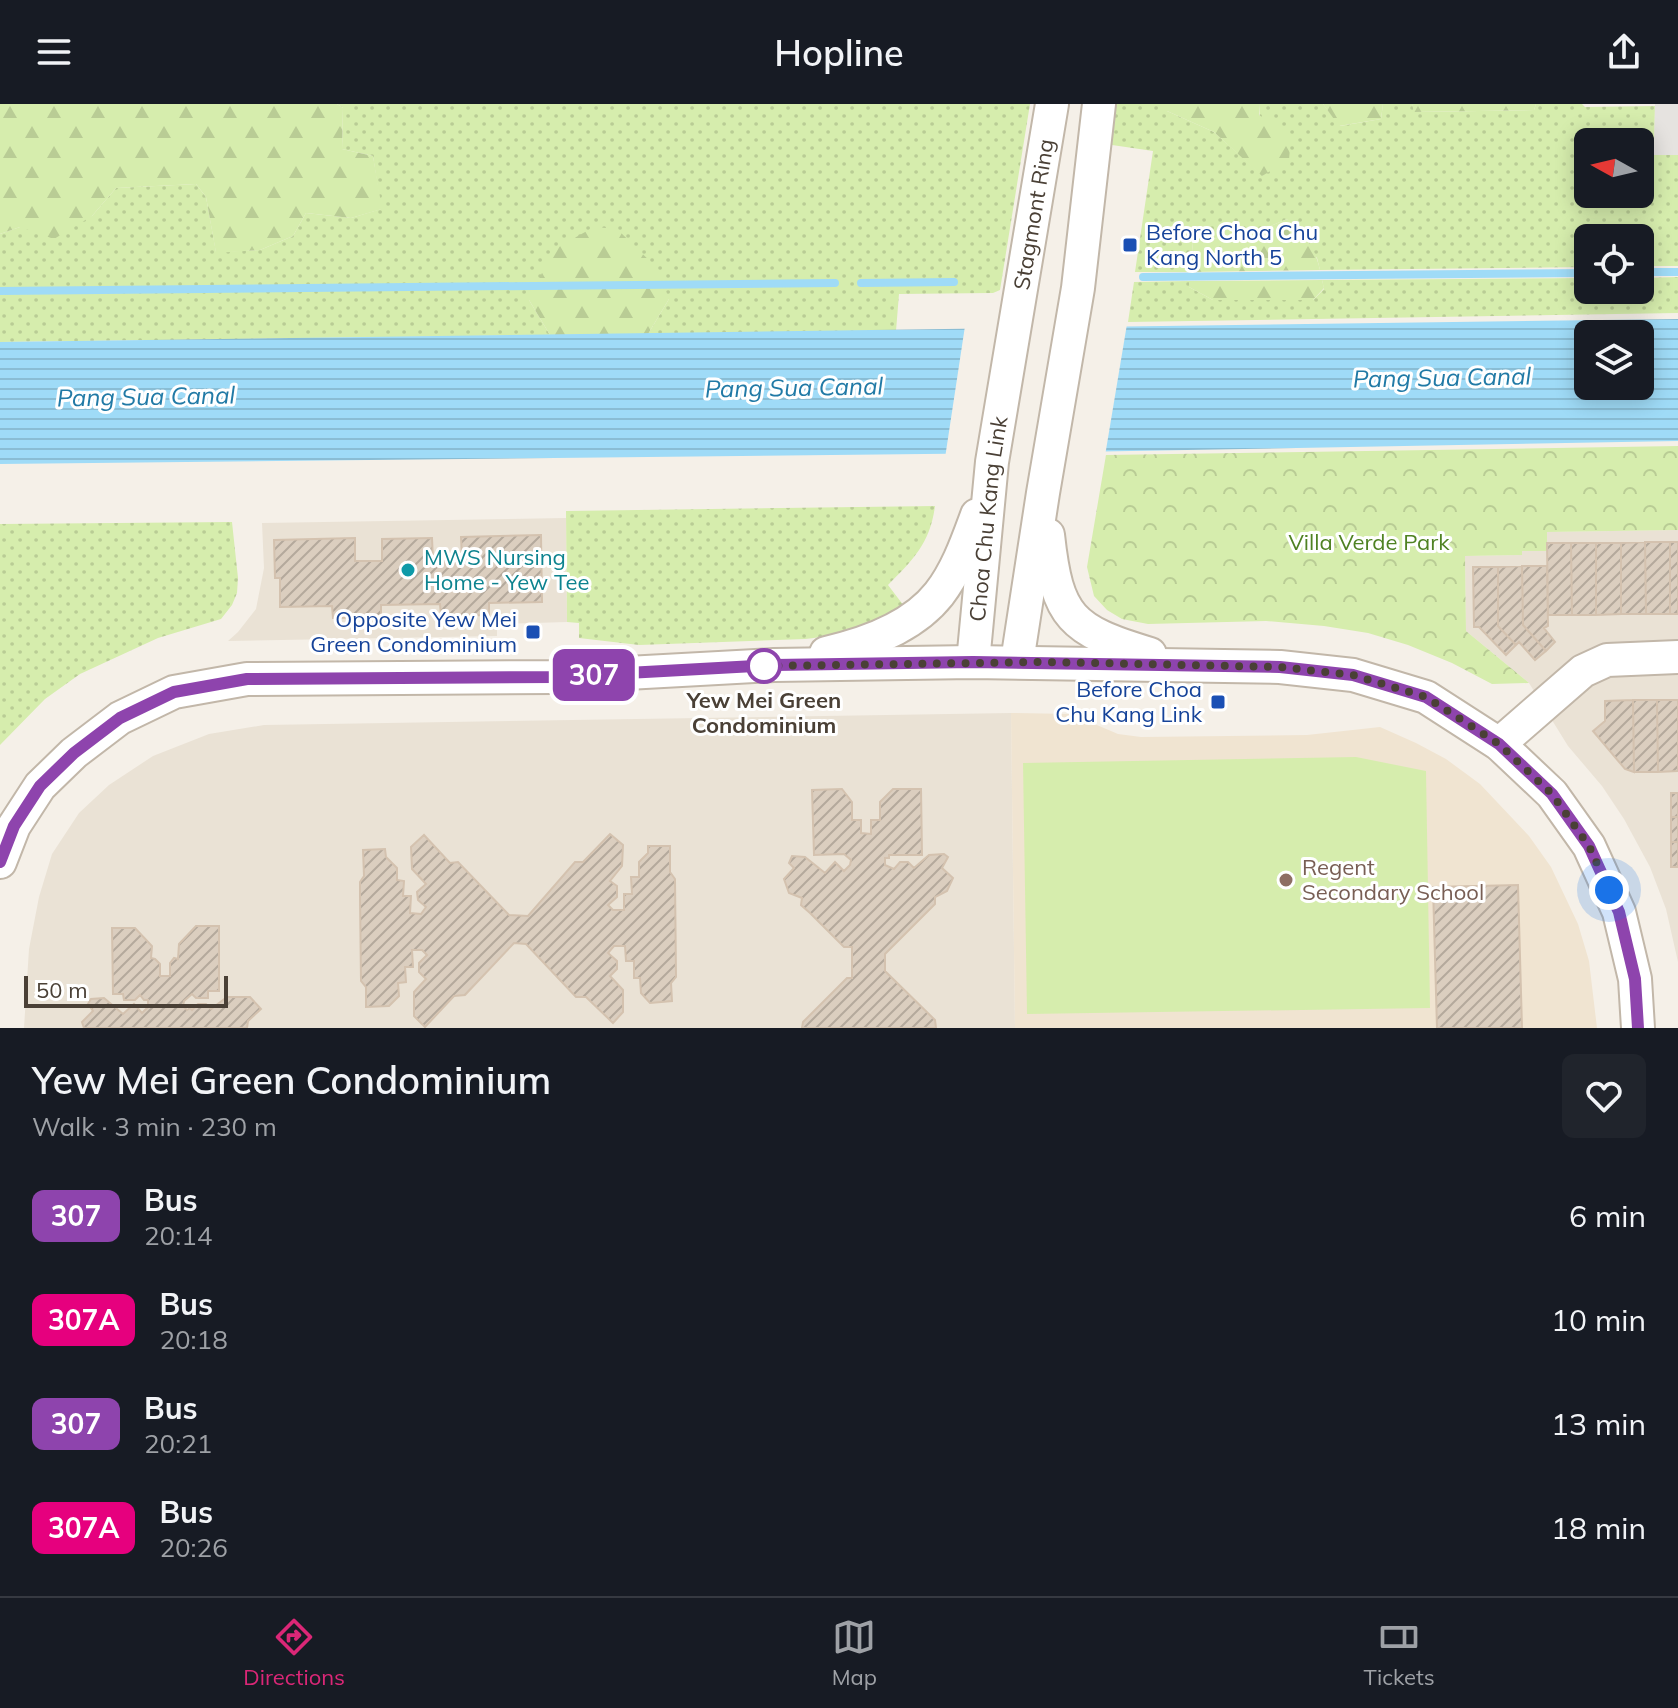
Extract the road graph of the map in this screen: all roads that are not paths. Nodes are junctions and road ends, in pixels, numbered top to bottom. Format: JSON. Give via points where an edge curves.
{"nodes":[{"id":1,"x":1052,"y":104,"type":"edge"},
{"id":2,"x":1099,"y":104,"type":"edge"},
{"id":3,"x":1016,"y":324,"type":"joint"},
{"id":4,"x":991,"y":470,"type":"junction"},
{"id":5,"x":1043,"y":493,"type":"junction"},
{"id":6,"x":1678,"y":657,"type":"edge"},
{"id":7,"x":973,"y":662,"type":"junction"},
{"id":8,"x":1017,"y":662,"type":"junction"},
{"id":9,"x":774,"y":665,"type":"junction"},
{"id":10,"x":1188,"y":665,"type":"junction"},
{"id":11,"x":1499,"y":744,"type":"junction"},
{"id":12,"x":0,"y":862,"type":"edge"},
{"id":13,"x":1638,"y":1028,"type":"edge"}],
"edges":[{"from":1,"to":3,"type":"street","name":"Stagmont Ring"},
{"from":2,"to":5,"type":"street","via":[[1072,323]]},
{"from":3,"to":4,"type":"street","name":"Choa Chu Kang Link"},
{"from":4,"to":7,"type":"street","name":"Choa Chu Kang Link"},
{"from":4,"to":9,"type":"street","via":[[953,572],[939,595],[874,639]]},
{"from":5,"to":8,"type":"street"},
{"from":5,"to":10,"type":"street","via":[[1053,577],[1084,629]]},
{"from":6,"to":11,"type":"street","via":[[1607,660],[1583,671]]},
{"from":7,"to":8,"type":"street"},
{"from":7,"to":9,"type":"street"},
{"from":8,"to":10,"type":"street"},
{"from":9,"to":12,"type":"street","via":[[554,677],[247,679],[174,692],[120,718],[40,786],[14,826]]},
{"from":10,"to":11,"type":"street","via":[[1353,675],[1426,697]]},
{"from":11,"to":13,"type":"street","via":[[1552,794],[1589,846],[1619,912],[1635,979]]}]}
